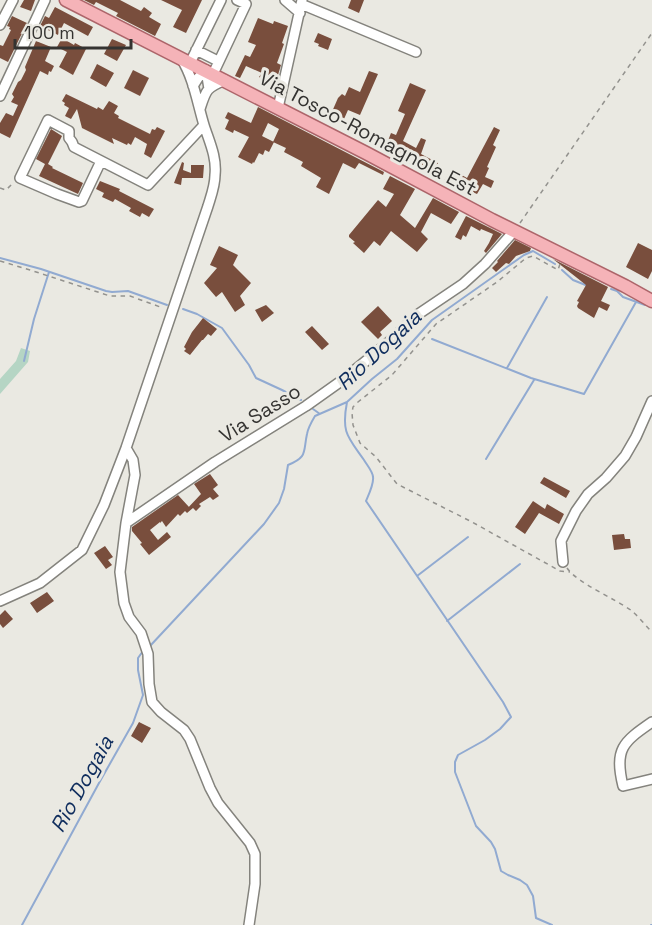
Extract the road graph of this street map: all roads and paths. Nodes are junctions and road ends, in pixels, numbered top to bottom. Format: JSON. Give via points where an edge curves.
{"nodes":[{"id":1,"x":12,"y":0,"type":"edge"},
{"id":2,"x":45,"y":0,"type":"edge"},
{"id":3,"x":66,"y":0,"type":"edge"},
{"id":4,"x":220,"y":0,"type":"edge"},
{"id":5,"x":237,"y":0,"type":"edge"},
{"id":6,"x":285,"y":0,"type":"edge"},
{"id":7,"x":301,"y":6,"type":"edge"},
{"id":8,"x":0,"y":25,"type":"edge"},
{"id":9,"x":652,"y":33,"type":"edge"},
{"id":10,"x":196,"y":50,"type":"junction"},
{"id":11,"x":416,"y":52,"type":"dead end"},
{"id":12,"x":185,"y":61,"type":"junction"},
{"id":13,"x":218,"y":61,"type":"junction"},
{"id":14,"x":209,"y":72,"type":"junction"},
{"id":15,"x":225,"y":80,"type":"junction"},
{"id":16,"x":194,"y":86,"type":"junction"},
{"id":17,"x":209,"y":89,"type":"junction"},
{"id":18,"x":0,"y":96,"type":"edge"},
{"id":19,"x":278,"y":108,"type":"junction"},
{"id":20,"x":200,"y":109,"type":"junction"},
{"id":21,"x":204,"y":125,"type":"junction"},
{"id":22,"x":101,"y":161,"type":"junction"},
{"id":23,"x":20,"y":178,"type":"junction"},
{"id":24,"x":0,"y":188,"type":"edge"},
{"id":25,"x":514,"y":231,"type":"junction"},
{"id":26,"x":564,"y":256,"type":"junction"},
{"id":27,"x":0,"y":261,"type":"edge"},
{"id":28,"x":650,"y":300,"type":"edge"},
{"id":29,"x":172,"y":311,"type":"junction"},
{"id":30,"x":652,"y":401,"type":"edge"},
{"id":31,"x":126,"y":448,"type":"junction"},
{"id":32,"x":126,"y":523,"type":"junction"},
{"id":33,"x":563,"y":561,"type":"dead end"},
{"id":34,"x":0,"y":601,"type":"edge"},
{"id":35,"x":652,"y":632,"type":"edge"},
{"id":36,"x":652,"y":722,"type":"edge"},
{"id":37,"x":652,"y":779,"type":"edge"},
{"id":38,"x":249,"y":925,"type":"edge"}],
"edges":[{"from":1,"to":8,"type":"street"},
{"from":2,"to":18,"type":"street"},
{"from":3,"to":12,"type":"main road","name":"Via Tosco-Romagnola Est"},
{"from":4,"to":10,"type":"street"},
{"from":5,"to":13,"type":"street","via":[[246,4]]},
{"from":6,"to":7,"type":"street"},
{"from":7,"to":11,"type":"street"},
{"from":7,"to":19,"type":"street"},
{"from":9,"to":25,"type":"path"},
{"from":10,"to":12,"type":"street"},
{"from":10,"to":13,"type":"street"},
{"from":12,"to":14,"type":"main road","name":"Via Tosco-Romagnola Est"},
{"from":12,"to":16,"type":"street"},
{"from":13,"to":14,"type":"street"},
{"from":14,"to":15,"type":"main road","name":"Via Tosco-Romagnola Est"},
{"from":14,"to":16,"type":"street","via":[[198,78]]},
{"from":14,"to":17,"type":"street"},
{"from":15,"to":17,"type":"street"},
{"from":15,"to":19,"type":"main road","name":"Via Tosco-Romagnola Est"},
{"from":16,"to":20,"type":"street"},
{"from":17,"to":20,"type":"street"},
{"from":19,"to":25,"type":"main road","name":"Via Tosco-Romagnola Est"},
{"from":20,"to":21,"type":"street"},
{"from":21,"to":22,"type":"street","via":[[148,185]]},
{"from":21,"to":29,"type":"street","via":[[214,156],[213,190]]},
{"from":22,"to":23,"type":"street","via":[[79,202]]},
{"from":22,"to":23,"type":"street","via":[[74,147],[69,131],[48,120]]},
{"from":23,"to":24,"type":"path","via":[[6,190]]},
{"from":25,"to":26,"type":"main road","name":"Via Tosco-Romagnola Est"},
{"from":25,"to":32,"type":"street","name":"Via Sasso","via":[[463,284],[420,313],[345,379]]},
{"from":26,"to":28,"type":"main road","name":"Via Tosco-Romagnola Est"},
{"from":26,"to":35,"type":"path","via":[[558,270],[533,256],[526,258],[436,324],[392,375],[353,407],[353,425],[360,443],[397,483],[560,571],[570,572],[632,612]]},
{"from":27,"to":29,"type":"path"},
{"from":29,"to":31,"type":"street"},
{"from":30,"to":33,"type":"street","via":[[625,456],[576,511],[561,541]]},
{"from":31,"to":32,"type":"street","via":[[135,475]]},
{"from":31,"to":34,"type":"street","via":[[82,550],[40,583]]},
{"from":32,"to":38,"type":"street","via":[[121,588],[147,654],[152,702],[184,730],[218,803],[255,854]]},
{"from":36,"to":37,"type":"street","via":[[633,735],[619,757],[623,786]]}]}
